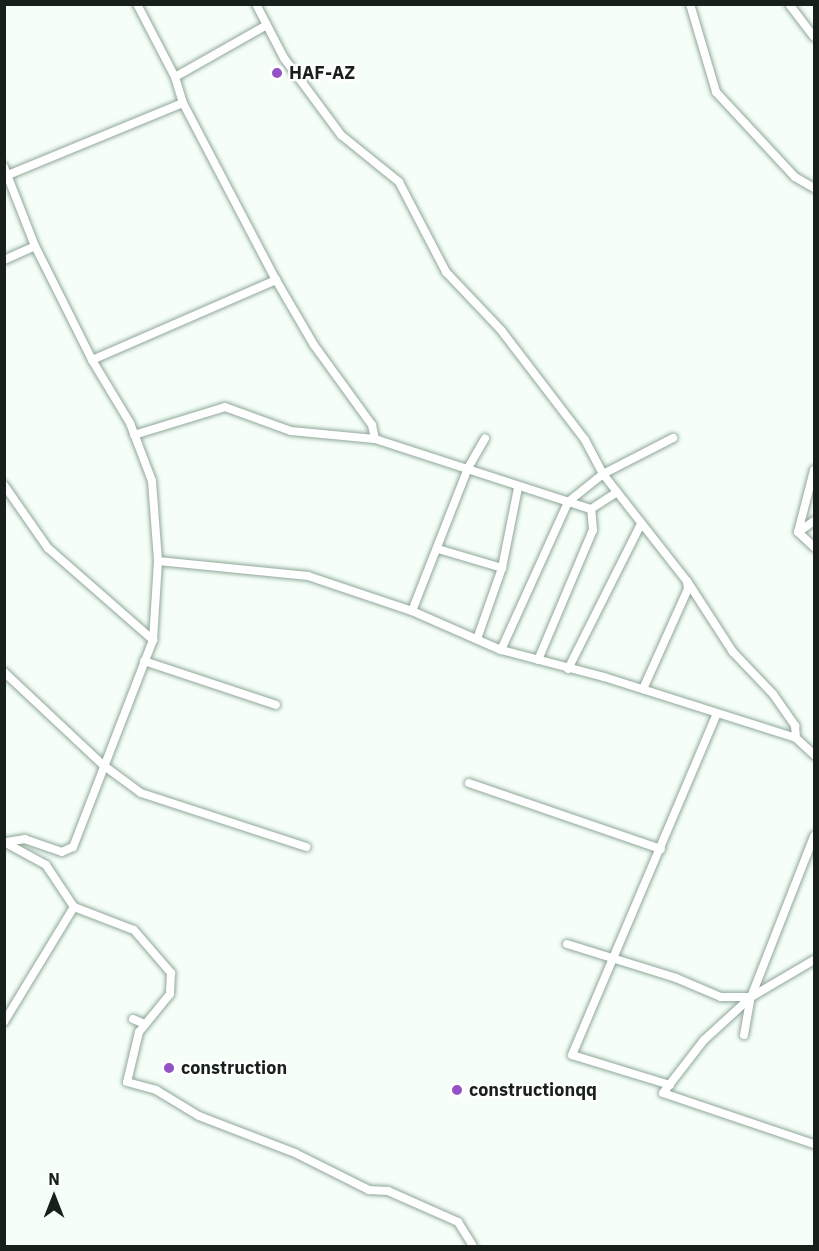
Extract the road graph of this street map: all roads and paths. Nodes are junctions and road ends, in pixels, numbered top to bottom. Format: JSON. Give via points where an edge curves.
{"nodes":[{"id":1,"x":137,"y":4,"type":"edge"},
{"id":2,"x":256,"y":4,"type":"edge"},
{"id":3,"x":690,"y":4,"type":"edge"},
{"id":4,"x":789,"y":4,"type":"edge"},
{"id":5,"x":265,"y":26,"type":"junction"},
{"id":6,"x":814,"y":37,"type":"edge"},
{"id":7,"x":175,"y":77,"type":"junction"},
{"id":8,"x":183,"y":103,"type":"junction"},
{"id":9,"x":7,"y":171,"type":"edge"},
{"id":10,"x":814,"y":188,"type":"edge"},
{"id":11,"x":35,"y":246,"type":"junction"},
{"id":12,"x":4,"y":260,"type":"edge"},
{"id":13,"x":276,"y":280,"type":"junction"},
{"id":14,"x":92,"y":360,"type":"junction"},
{"id":15,"x":134,"y":435,"type":"junction"},
{"id":16,"x":485,"y":438,"type":"dead end"},
{"id":17,"x":673,"y":438,"type":"dead end"},
{"id":18,"x":375,"y":439,"type":"junction"},
{"id":19,"x":468,"y":468,"type":"junction"},
{"id":20,"x":814,"y":470,"type":"edge"},
{"id":21,"x":603,"y":474,"type":"junction"},
{"id":22,"x":4,"y":485,"type":"edge"},
{"id":23,"x":518,"y":488,"type":"junction"},
{"id":24,"x":617,"y":492,"type":"junction"},
{"id":25,"x":568,"y":502,"type":"junction"},
{"id":26,"x":591,"y":509,"type":"junction"},
{"id":27,"x":814,"y":521,"type":"edge"},
{"id":28,"x":641,"y":524,"type":"junction"},
{"id":29,"x":798,"y":532,"type":"junction"},
{"id":30,"x":814,"y":547,"type":"edge"},
{"id":31,"x":438,"y":549,"type":"junction"},
{"id":32,"x":158,"y":561,"type":"junction"},
{"id":33,"x":502,"y":568,"type":"junction"},
{"id":34,"x":687,"y":581,"type":"junction"},
{"id":35,"x":412,"y":611,"type":"junction"},
{"id":36,"x":477,"y":639,"type":"junction"},
{"id":37,"x":153,"y":640,"type":"junction"},
{"id":38,"x":501,"y":650,"type":"junction"},
{"id":39,"x":538,"y":660,"type":"junction"},
{"id":40,"x":144,"y":661,"type":"junction"},
{"id":41,"x":568,"y":669,"type":"junction"},
{"id":42,"x":4,"y":672,"type":"edge"},
{"id":43,"x":643,"y":689,"type":"junction"},
{"id":44,"x":276,"y":705,"type":"dead end"},
{"id":45,"x":716,"y":715,"type":"junction"},
{"id":46,"x":796,"y":738,"type":"junction"},
{"id":47,"x":814,"y":755,"type":"edge"},
{"id":48,"x":103,"y":765,"type":"junction"},
{"id":49,"x":469,"y":783,"type":"dead end"},
{"id":50,"x":814,"y":836,"type":"edge"},
{"id":51,"x":5,"y":842,"type":"edge"},
{"id":52,"x":306,"y":847,"type":"dead end"},
{"id":53,"x":661,"y":849,"type":"junction"},
{"id":54,"x":74,"y":907,"type":"junction"},
{"id":55,"x":567,"y":944,"type":"dead end"},
{"id":56,"x":611,"y":957,"type":"junction"},
{"id":57,"x":814,"y":960,"type":"edge"},
{"id":58,"x":751,"y":997,"type":"junction"},
{"id":59,"x":133,"y":1019,"type":"dead end"},
{"id":60,"x":4,"y":1022,"type":"edge"},
{"id":61,"x":145,"y":1024,"type":"junction"},
{"id":62,"x":744,"y":1035,"type":"dead end"},
{"id":63,"x":670,"y":1084,"type":"junction"},
{"id":64,"x":814,"y":1143,"type":"edge"},
{"id":65,"x":473,"y":1246,"type":"edge"}],
"edges":[{"from":1,"to":7,"type":"street"},
{"from":2,"to":5,"type":"street"},
{"from":3,"to":10,"type":"street","via":[[716,92],[795,177]]},
{"from":4,"to":6,"type":"street"},
{"from":5,"to":7,"type":"street"},
{"from":5,"to":21,"type":"street","via":[[341,135],[399,182],[446,272],[501,330],[585,440]]},
{"from":7,"to":8,"type":"street"},
{"from":8,"to":9,"type":"street"},
{"from":8,"to":13,"type":"street"},
{"from":9,"to":11,"type":"street"},
{"from":11,"to":12,"type":"street"},
{"from":11,"to":14,"type":"street"},
{"from":13,"to":14,"type":"street"},
{"from":13,"to":18,"type":"street","via":[[314,345],[372,425]]},
{"from":14,"to":15,"type":"street"},
{"from":15,"to":18,"type":"street","via":[[225,408],[291,431]]},
{"from":15,"to":32,"type":"street","via":[[152,481]]},
{"from":16,"to":19,"type":"street"},
{"from":17,"to":21,"type":"street"},
{"from":18,"to":19,"type":"street"},
{"from":19,"to":23,"type":"street"},
{"from":19,"to":31,"type":"street"},
{"from":20,"to":29,"type":"street"},
{"from":21,"to":24,"type":"street"},
{"from":21,"to":25,"type":"street"},
{"from":22,"to":37,"type":"street","via":[[48,548]]},
{"from":23,"to":25,"type":"street"},
{"from":23,"to":33,"type":"street"},
{"from":24,"to":26,"type":"street"},
{"from":24,"to":28,"type":"street"},
{"from":25,"to":26,"type":"street"},
{"from":25,"to":38,"type":"street"},
{"from":26,"to":39,"type":"street","via":[[592,530]]},
{"from":27,"to":29,"type":"street"},
{"from":28,"to":34,"type":"street"},
{"from":28,"to":41,"type":"street"},
{"from":29,"to":30,"type":"street"},
{"from":31,"to":33,"type":"street"},
{"from":31,"to":35,"type":"street"},
{"from":32,"to":35,"type":"street","via":[[308,576]]},
{"from":32,"to":37,"type":"street"},
{"from":33,"to":36,"type":"street"},
{"from":34,"to":43,"type":"street","via":[[688,589]]},
{"from":34,"to":46,"type":"street","via":[[733,652],[768,688],[795,726]]},
{"from":35,"to":36,"type":"street"},
{"from":36,"to":38,"type":"street"},
{"from":37,"to":40,"type":"street"},
{"from":38,"to":39,"type":"street"},
{"from":39,"to":41,"type":"street"},
{"from":40,"to":44,"type":"street"},
{"from":40,"to":48,"type":"street"},
{"from":41,"to":43,"type":"street"},
{"from":42,"to":48,"type":"street"},
{"from":43,"to":45,"type":"street"},
{"from":45,"to":46,"type":"street"},
{"from":45,"to":53,"type":"street"},
{"from":46,"to":47,"type":"street"},
{"from":48,"to":51,"type":"street","via":[[69,851],[25,839]]},
{"from":48,"to":52,"type":"street","via":[[141,793]]},
{"from":49,"to":53,"type":"street"},
{"from":50,"to":58,"type":"street"},
{"from":51,"to":54,"type":"street","via":[[45,865]]},
{"from":53,"to":56,"type":"street"},
{"from":54,"to":60,"type":"street"},
{"from":54,"to":61,"type":"street","via":[[134,930],[171,973],[170,994]]},
{"from":55,"to":56,"type":"street"},
{"from":56,"to":58,"type":"street","via":[[721,997]]},
{"from":56,"to":63,"type":"street","via":[[572,1055]]},
{"from":57,"to":58,"type":"street"},
{"from":58,"to":62,"type":"street"},
{"from":58,"to":63,"type":"street","via":[[704,1040]]},
{"from":59,"to":61,"type":"street"},
{"from":61,"to":65,"type":"street","via":[[139,1032],[127,1082],[156,1090],[199,1116],[295,1153],[369,1190],[388,1191],[458,1222]]},
{"from":63,"to":64,"type":"street","via":[[663,1093]]}]}
